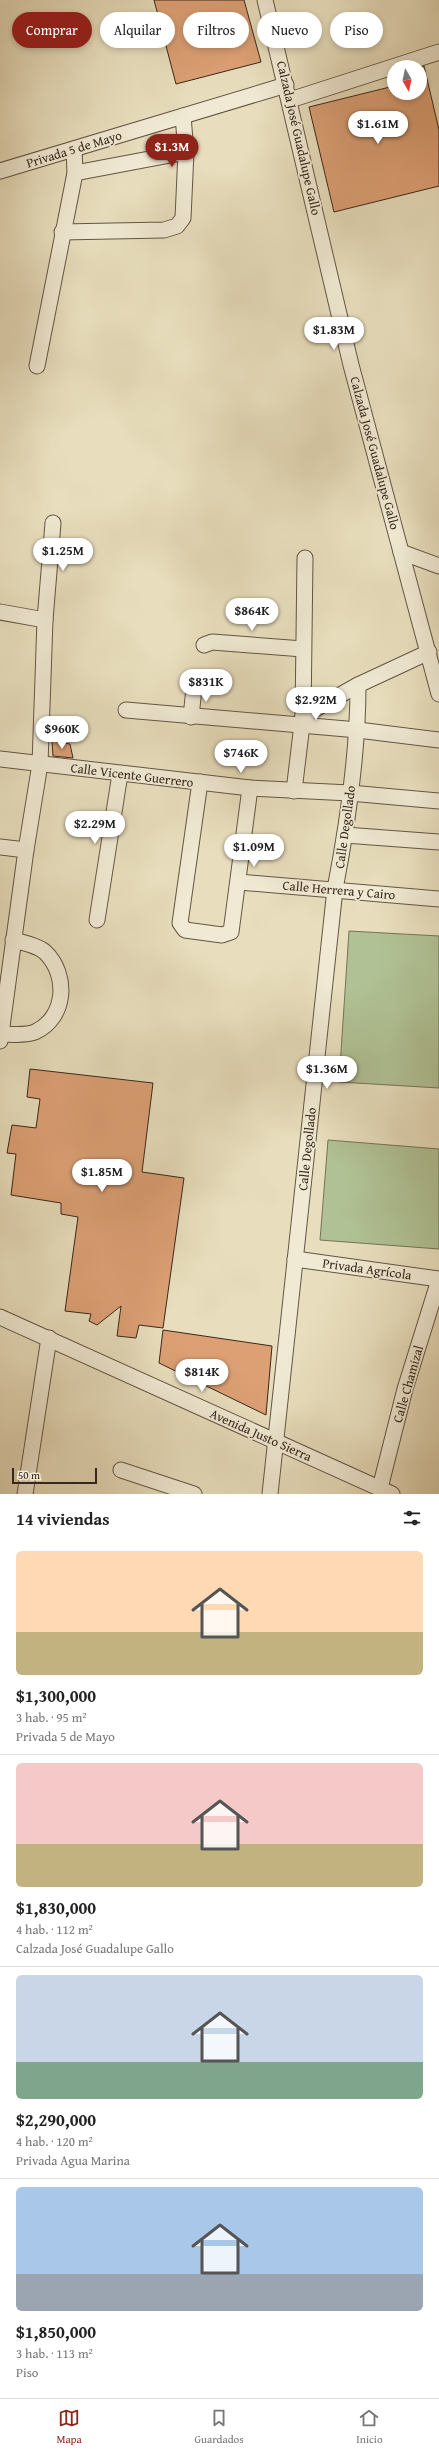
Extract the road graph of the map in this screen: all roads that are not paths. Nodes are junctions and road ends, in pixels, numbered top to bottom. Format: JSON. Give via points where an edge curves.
{"nodes":[{"id":1,"x":265,"y":0,"type":"edge"},
{"id":2,"x":439,"y":52,"type":"edge"},
{"id":3,"x":286,"y":85,"type":"junction"},
{"id":4,"x":290,"y":100,"type":"junction"},
{"id":5,"x":183,"y":116,"type":"junction"},
{"id":6,"x":74,"y":149,"type":"junction"},
{"id":7,"x":186,"y":152,"type":"junction"},
{"id":8,"x":0,"y":171,"type":"edge"},
{"id":9,"x":74,"y":174,"type":"junction"},
{"id":10,"x":62,"y":232,"type":"junction"},
{"id":11,"x":37,"y":366,"type":"dead end"},
{"id":12,"x":53,"y":523,"type":"dead end"},
{"id":13,"x":402,"y":552,"type":"junction"},
{"id":14,"x":305,"y":558,"type":"dead end"},
{"id":15,"x":438,"y":561,"type":"edge"},
{"id":16,"x":0,"y":612,"type":"edge"},
{"id":17,"x":46,"y":620,"type":"junction"},
{"id":18,"x":204,"y":645,"type":"dead end"},
{"id":19,"x":304,"y":649,"type":"junction"},
{"id":20,"x":429,"y":652,"type":"junction"},
{"id":21,"x":358,"y":685,"type":"junction"},
{"id":22,"x":194,"y":688,"type":"dead end"},
{"id":23,"x":439,"y":694,"type":"edge"},
{"id":24,"x":126,"y":710,"type":"dead end"},
{"id":25,"x":191,"y":717,"type":"junction"},
{"id":26,"x":302,"y":721,"type":"junction"},
{"id":27,"x":358,"y":730,"type":"junction"},
{"id":28,"x":439,"y":740,"type":"edge"},
{"id":29,"x":0,"y":759,"type":"edge"},
{"id":30,"x":40,"y":764,"type":"junction"},
{"id":31,"x":120,"y":774,"type":"junction"},
{"id":32,"x":200,"y":782,"type":"junction"},
{"id":33,"x":250,"y":788,"type":"junction"},
{"id":34,"x":294,"y":791,"type":"junction"},
{"id":35,"x":350,"y":793,"type":"junction"},
{"id":36,"x":439,"y":801,"type":"edge"},
{"id":37,"x":345,"y":835,"type":"junction"},
{"id":38,"x":439,"y":842,"type":"edge"},
{"id":39,"x":0,"y":847,"type":"edge"},
{"id":40,"x":26,"y":850,"type":"junction"},
{"id":41,"x":239,"y":882,"type":"junction"},
{"id":42,"x":335,"y":889,"type":"junction"},
{"id":43,"x":439,"y":899,"type":"edge"},
{"id":44,"x":97,"y":920,"type":"dead end"},
{"id":45,"x":8,"y":946,"type":"edge"},
{"id":46,"x":0,"y":1038,"type":"edge"},
{"id":47,"x":295,"y":1258,"type":"junction"},
{"id":48,"x":439,"y":1280,"type":"edge"},
{"id":49,"x":0,"y":1317,"type":"edge"},
{"id":50,"x":49,"y":1338,"type":"junction"},
{"id":51,"x":275,"y":1442,"type":"junction"},
{"id":52,"x":122,"y":1470,"type":"dead end"},
{"id":53,"x":377,"y":1490,"type":"edge"},
{"id":54,"x":25,"y":1494,"type":"edge"},
{"id":55,"x":194,"y":1494,"type":"edge"},
{"id":56,"x":270,"y":1494,"type":"edge"}],
"edges":[{"from":1,"to":3,"type":"street","name":"Calzada José Guadalupe Gallo"},
{"from":2,"to":4,"type":"street"},
{"from":3,"to":4,"type":"street","name":"Calzada José Guadalupe Gallo"},
{"from":3,"to":5,"type":"street","name":"Privada 5 de Mayo"},
{"from":4,"to":13,"type":"street","name":"Calzada José Guadalupe Gallo","via":[[352,365]]},
{"from":5,"to":6,"type":"street","name":"Privada 5 de Mayo"},
{"from":5,"to":7,"type":"street"},
{"from":6,"to":8,"type":"street","name":"Privada 5 de Mayo"},
{"from":6,"to":9,"type":"street"},
{"from":7,"to":9,"type":"street"},
{"from":7,"to":10,"type":"street","via":[[183,218],[177,226],[164,230]]},
{"from":9,"to":10,"type":"street"},
{"from":10,"to":11,"type":"street"},
{"from":12,"to":17,"type":"street"},
{"from":13,"to":15,"type":"street"},
{"from":13,"to":20,"type":"street","name":"Calzada José Guadalupe Gallo"},
{"from":14,"to":19,"type":"street"},
{"from":16,"to":17,"type":"street"},
{"from":17,"to":30,"type":"street"},
{"from":18,"to":19,"type":"street","via":[[212,642]]},
{"from":19,"to":26,"type":"street"},
{"from":20,"to":21,"type":"street"},
{"from":20,"to":23,"type":"street","name":"Calzada José Guadalupe Gallo"},
{"from":21,"to":26,"type":"street"},
{"from":21,"to":27,"type":"street","name":"Calle Degollado"},
{"from":22,"to":25,"type":"street"},
{"from":24,"to":25,"type":"street"},
{"from":25,"to":26,"type":"street"},
{"from":26,"to":27,"type":"street"},
{"from":26,"to":34,"type":"street"},
{"from":27,"to":28,"type":"street"},
{"from":27,"to":35,"type":"street","name":"Calle Degollado"},
{"from":29,"to":30,"type":"street","name":"Calle Vicente Guerrero"},
{"from":30,"to":31,"type":"street","name":"Calle Vicente Guerrero"},
{"from":30,"to":40,"type":"street"},
{"from":31,"to":32,"type":"street","name":"Calle Vicente Guerrero"},
{"from":31,"to":44,"type":"street"},
{"from":32,"to":33,"type":"street","name":"Calle Vicente Guerrero"},
{"from":32,"to":41,"type":"street","via":[[181,927],[185,930],[228,935],[231,932]]},
{"from":33,"to":34,"type":"street","name":"Calle Vicente Guerrero"},
{"from":33,"to":41,"type":"street"},
{"from":34,"to":35,"type":"street","name":"Calle Vicente Guerrero"},
{"from":35,"to":36,"type":"street","name":"Calle Vicente Guerrero"},
{"from":35,"to":37,"type":"street","name":"Calle Degollado"},
{"from":37,"to":38,"type":"street"},
{"from":37,"to":42,"type":"street","name":"Calle Degollado"},
{"from":39,"to":40,"type":"street"},
{"from":40,"to":45,"type":"street"},
{"from":41,"to":42,"type":"street","name":"Calle Herrera y Cairo"},
{"from":42,"to":43,"type":"street","name":"Calle Herrera y Cairo"},
{"from":42,"to":47,"type":"street","name":"Calle Degollado"},
{"from":45,"to":46,"type":"street"},
{"from":45,"to":46,"type":"street","via":[[44,951],[60,980],[62,996],[55,1016],[47,1025],[34,1033]]},
{"from":47,"to":48,"type":"street","name":"Privada Agrícola"},
{"from":47,"to":51,"type":"street","name":"Calle Degollado"},
{"from":48,"to":53,"type":"street","name":"Calle Chamizal"},
{"from":49,"to":50,"type":"street","name":"Avenida Justo Sierra"},
{"from":50,"to":51,"type":"street","name":"Avenida Justo Sierra"},
{"from":50,"to":54,"type":"street"},
{"from":51,"to":53,"type":"street","name":"Avenida Justo Sierra"},
{"from":51,"to":56,"type":"street","name":"Calle Degollado"},
{"from":52,"to":55,"type":"street"}]}
